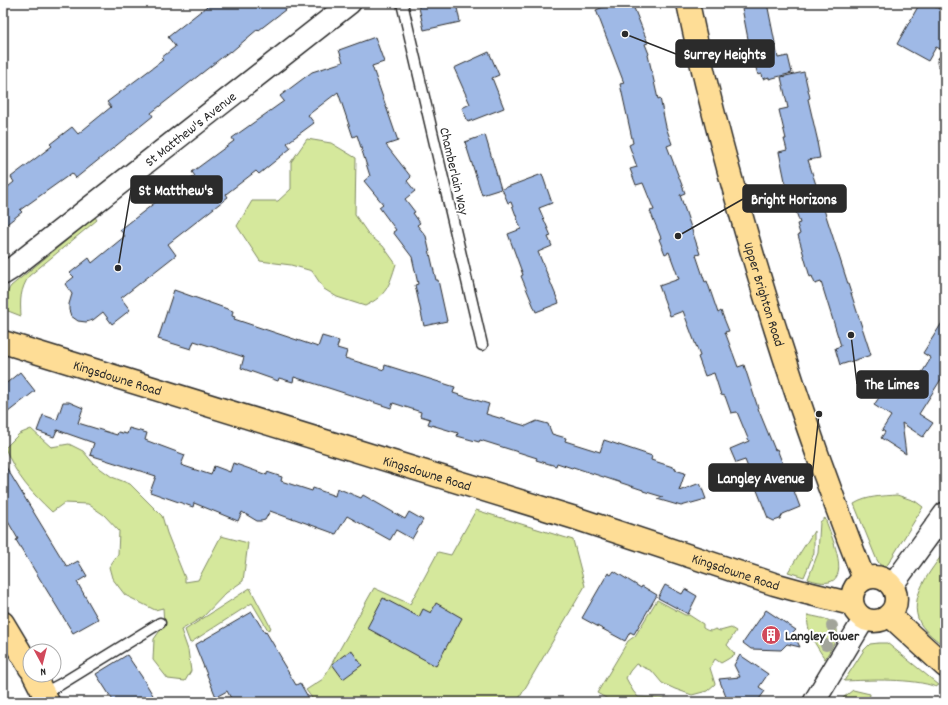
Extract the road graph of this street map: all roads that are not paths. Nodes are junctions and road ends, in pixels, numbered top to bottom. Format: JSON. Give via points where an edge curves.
{"nodes":[{"id":1,"x":350,"y":3,"type":"edge"},
{"id":2,"x":402,"y":3,"type":"edge"},
{"id":3,"x":688,"y":3,"type":"edge"},
{"id":4,"x":6,"y":275,"type":"edge"},
{"id":5,"x":3,"y":342,"type":"edge"},
{"id":6,"x":482,"y":345,"type":"dead end"},
{"id":7,"x":945,"y":513,"type":"edge"},
{"id":8,"x":864,"y":579,"type":"junction"},
{"id":9,"x":892,"y":586,"type":"junction"},
{"id":10,"x":858,"y":612,"type":"junction"},
{"id":11,"x":889,"y":615,"type":"junction"},
{"id":12,"x":3,"y":623,"type":"edge"},
{"id":13,"x":160,"y":623,"type":"dead end"},
{"id":14,"x":22,"y":655,"type":"edge"},
{"id":15,"x":945,"y":666,"type":"edge"},
{"id":16,"x":42,"y":690,"type":"edge"},
{"id":17,"x":814,"y":702,"type":"edge"}],
"edges":[{"from":1,"to":4,"type":"street","name":"St Matthew's Avenue"},
{"from":2,"to":6,"type":"lane","name":"Chamberlain Way"},
{"from":3,"to":8,"type":"main road","name":"Upper Brighton Road","via":[[701,70],[755,263],[789,374],[837,512]]},
{"from":5,"to":10,"type":"main road","name":"Kingsdowne Road","via":[[569,516]]},
{"from":7,"to":9,"type":"street"},
{"from":8,"to":9,"type":"main road","via":[[881,578]]},
{"from":8,"to":10,"type":"main road","via":[[854,588],[852,596]]},
{"from":9,"to":11,"type":"main road","via":[[896,600]]},
{"from":10,"to":11,"type":"main road","via":[[869,621],[883,620]]},
{"from":10,"to":17,"type":"street"},
{"from":11,"to":15,"type":"main road"},
{"from":12,"to":14,"type":"main road"},
{"from":13,"to":16,"type":"lane","via":[[61,684]]}]}
